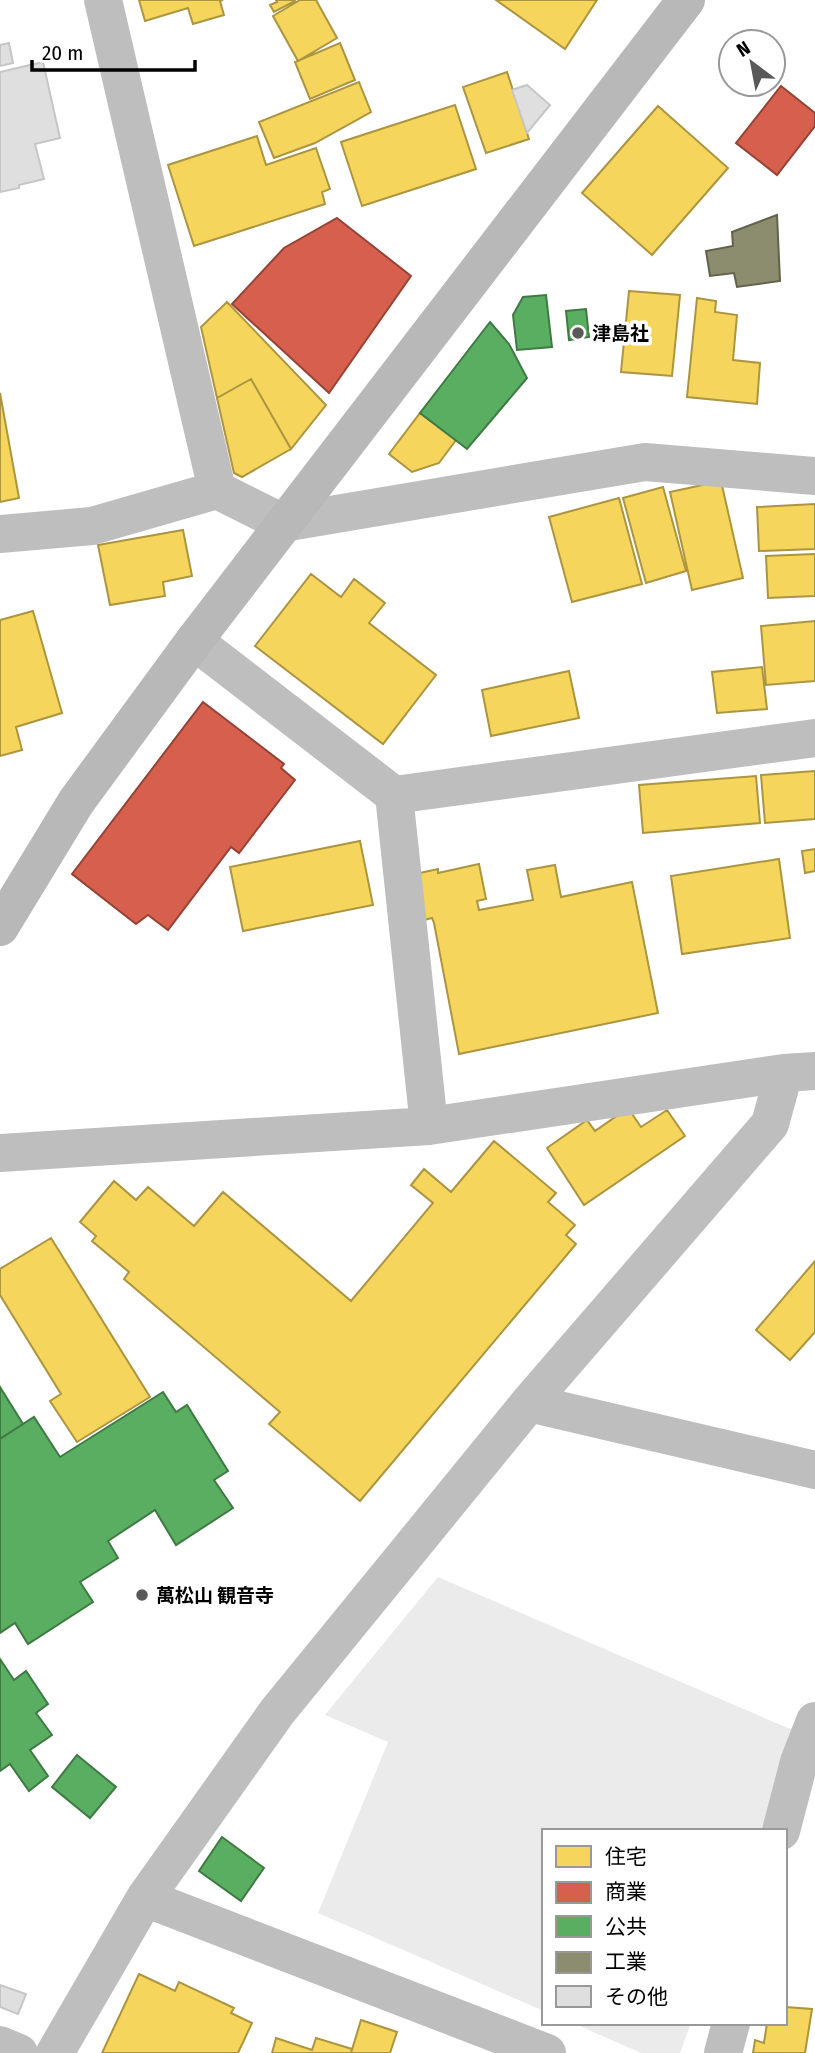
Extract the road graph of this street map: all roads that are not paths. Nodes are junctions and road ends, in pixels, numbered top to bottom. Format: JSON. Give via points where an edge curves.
{"nodes":[{"id":1,"x":103,"y":0,"type":"edge"},
{"id":2,"x":686,"y":0,"type":"edge"},
{"id":3,"x":815,"y":476,"type":"edge"},
{"id":4,"x":217,"y":490,"type":"junction"},
{"id":5,"x":284,"y":523,"type":"junction"},
{"id":6,"x":0,"y":534,"type":"edge"},
{"id":7,"x":194,"y":641,"type":"junction"},
{"id":8,"x":815,"y":738,"type":"edge"},
{"id":9,"x":394,"y":795,"type":"junction"},
{"id":10,"x":0,"y":926,"type":"edge"},
{"id":11,"x":800,"y":1072,"type":"edge"},
{"id":12,"x":429,"y":1126,"type":"junction"},
{"id":13,"x":0,"y":1153,"type":"edge"},
{"id":14,"x":529,"y":1403,"type":"junction"},
{"id":15,"x":815,"y":1470,"type":"edge"},
{"id":16,"x":815,"y":1721,"type":"edge"},
{"id":17,"x":782,"y":1829,"type":"edge"},
{"id":18,"x":145,"y":1898,"type":"junction"},
{"id":19,"x":730,"y":2025,"type":"edge"},
{"id":20,"x":0,"y":2045,"type":"edge"},
{"id":21,"x":19,"y":2053,"type":"edge"},
{"id":22,"x":55,"y":2053,"type":"edge"},
{"id":23,"x":547,"y":2053,"type":"edge"},
{"id":24,"x":723,"y":2053,"type":"edge"}],
"edges":[{"from":1,"to":4,"type":"street"},
{"from":2,"to":5,"type":"street"},
{"from":3,"to":5,"type":"street","via":[[645,462]]},
{"from":4,"to":5,"type":"street"},
{"from":4,"to":6,"type":"street","via":[[92,526]]},
{"from":5,"to":7,"type":"street"},
{"from":7,"to":9,"type":"street"},
{"from":7,"to":10,"type":"street","via":[[76,802]]},
{"from":8,"to":9,"type":"street"},
{"from":9,"to":12,"type":"street"},
{"from":11,"to":12,"type":"street"},
{"from":11,"to":14,"type":"street","via":[[770,1124]]},
{"from":12,"to":13,"type":"street"},
{"from":14,"to":15,"type":"street"},
{"from":14,"to":18,"type":"street","via":[[277,1712]]},
{"from":16,"to":17,"type":"street"},
{"from":18,"to":22,"type":"street"},
{"from":18,"to":23,"type":"street"},
{"from":19,"to":24,"type":"street"},
{"from":20,"to":21,"type":"street"}]}
